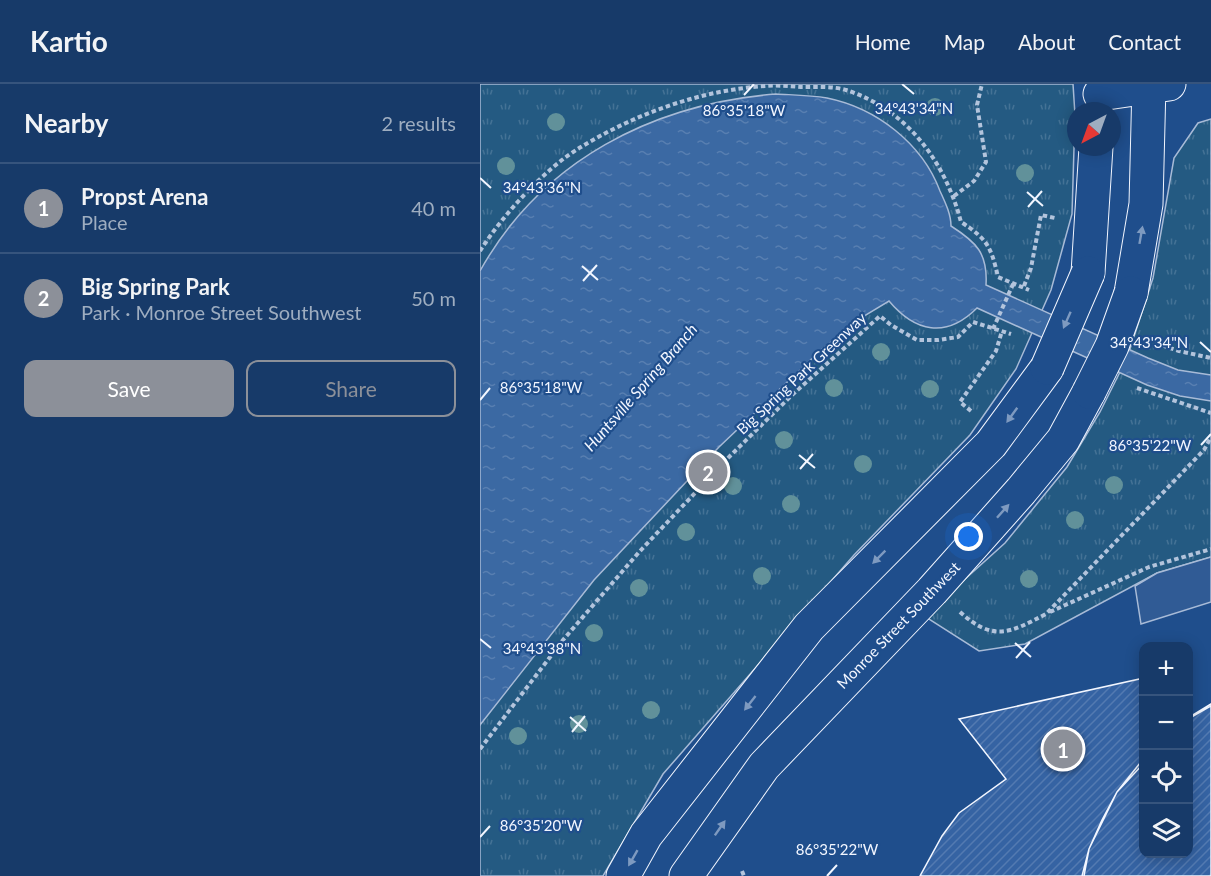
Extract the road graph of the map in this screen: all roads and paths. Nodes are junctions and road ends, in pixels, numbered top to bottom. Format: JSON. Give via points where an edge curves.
{"nodes":[{"id":1,"x":737,"y":84,"type":"edge"},
{"id":2,"x":982,"y":84,"type":"edge"},
{"id":3,"x":812,"y":85,"type":"edge"},
{"id":4,"x":1157,"y":85,"type":"edge"},
{"id":5,"x":729,"y":91,"type":"junction"},
{"id":6,"x":1099,"y":96,"type":"edge"},
{"id":7,"x":1095,"y":156,"type":"edge"},
{"id":8,"x":954,"y":196,"type":"junction"},
{"id":9,"x":1059,"y":218,"type":"dead end"},
{"id":10,"x":480,"y":251,"type":"edge"},
{"id":11,"x":1014,"y":282,"type":"junction"},
{"id":12,"x":1024,"y":286,"type":"junction"},
{"id":13,"x":1029,"y":290,"type":"dead end"},
{"id":14,"x":993,"y":329,"type":"junction"},
{"id":15,"x":1002,"y":331,"type":"junction"},
{"id":16,"x":1011,"y":334,"type":"dead end"},
{"id":17,"x":1155,"y":343,"type":"dead end"},
{"id":18,"x":1211,"y":358,"type":"edge"},
{"id":19,"x":1137,"y":388,"type":"dead end"},
{"id":20,"x":1211,"y":413,"type":"edge"},
{"id":21,"x":974,"y":414,"type":"dead end"},
{"id":22,"x":1211,"y":437,"type":"edge"},
{"id":23,"x":1211,"y":549,"type":"edge"},
{"id":24,"x":954,"y":607,"type":"dead end"},
{"id":25,"x":1046,"y":614,"type":"junction"},
{"id":26,"x":480,"y":749,"type":"edge"},
{"id":27,"x":623,"y":876,"type":"edge"},
{"id":28,"x":686,"y":876,"type":"edge"}],
"edges":[{"from":1,"to":5,"type":"path"},
{"from":2,"to":8,"type":"path","via":[[977,105],[986,162],[974,181]]},
{"from":3,"to":5,"type":"path"},
{"from":3,"to":8,"type":"path","via":[[845,90],[881,107],[913,132],[935,159]]},
{"from":4,"to":6,"type":"street","name":"Monroe Street Southwest"},
{"from":28,"to":4,"type":"street","name":"Monroe Street Southwest","one_way":true,"bridge":true,"via":[[764,765],[932,591],[1063,440],[1112,346],[1131,292],[1146,204]]},
{"from":5,"to":10,"type":"path","via":[[635,119],[579,148],[513,208]]},
{"from":7,"to":27,"type":"street","one_way":true,"bridge":true,"via":[[1088,273],[1047,368],[991,444],[809,627],[646,835]]},
{"from":8,"to":11,"type":"path","via":[[961,222],[977,232],[993,252],[998,277]]},
{"from":9,"to":12,"type":"path","via":[[1041,214]]},
{"from":11,"to":12,"type":"path"},
{"from":11,"to":14,"type":"path"},
{"from":12,"to":13,"type":"path"},
{"from":14,"to":15,"type":"path","name":"Big Spring Park Greenway"},
{"from":14,"to":26,"type":"path","name":"Big Spring Park Greenway","via":[[973,322],[958,337],[917,340],[880,316],[730,455],[640,551],[563,640]]},
{"from":15,"to":16,"type":"path","name":"Big Spring Park Greenway"},
{"from":15,"to":21,"type":"path","via":[[996,351],[960,402]]},
{"from":17,"to":18,"type":"path"},
{"from":19,"to":20,"type":"path"},
{"from":22,"to":25,"type":"path","via":[[1204,450]]},
{"from":23,"to":25,"type":"path","via":[[1149,567]]},
{"from":24,"to":25,"type":"path","via":[[971,622],[995,632],[1013,631]]}]}
